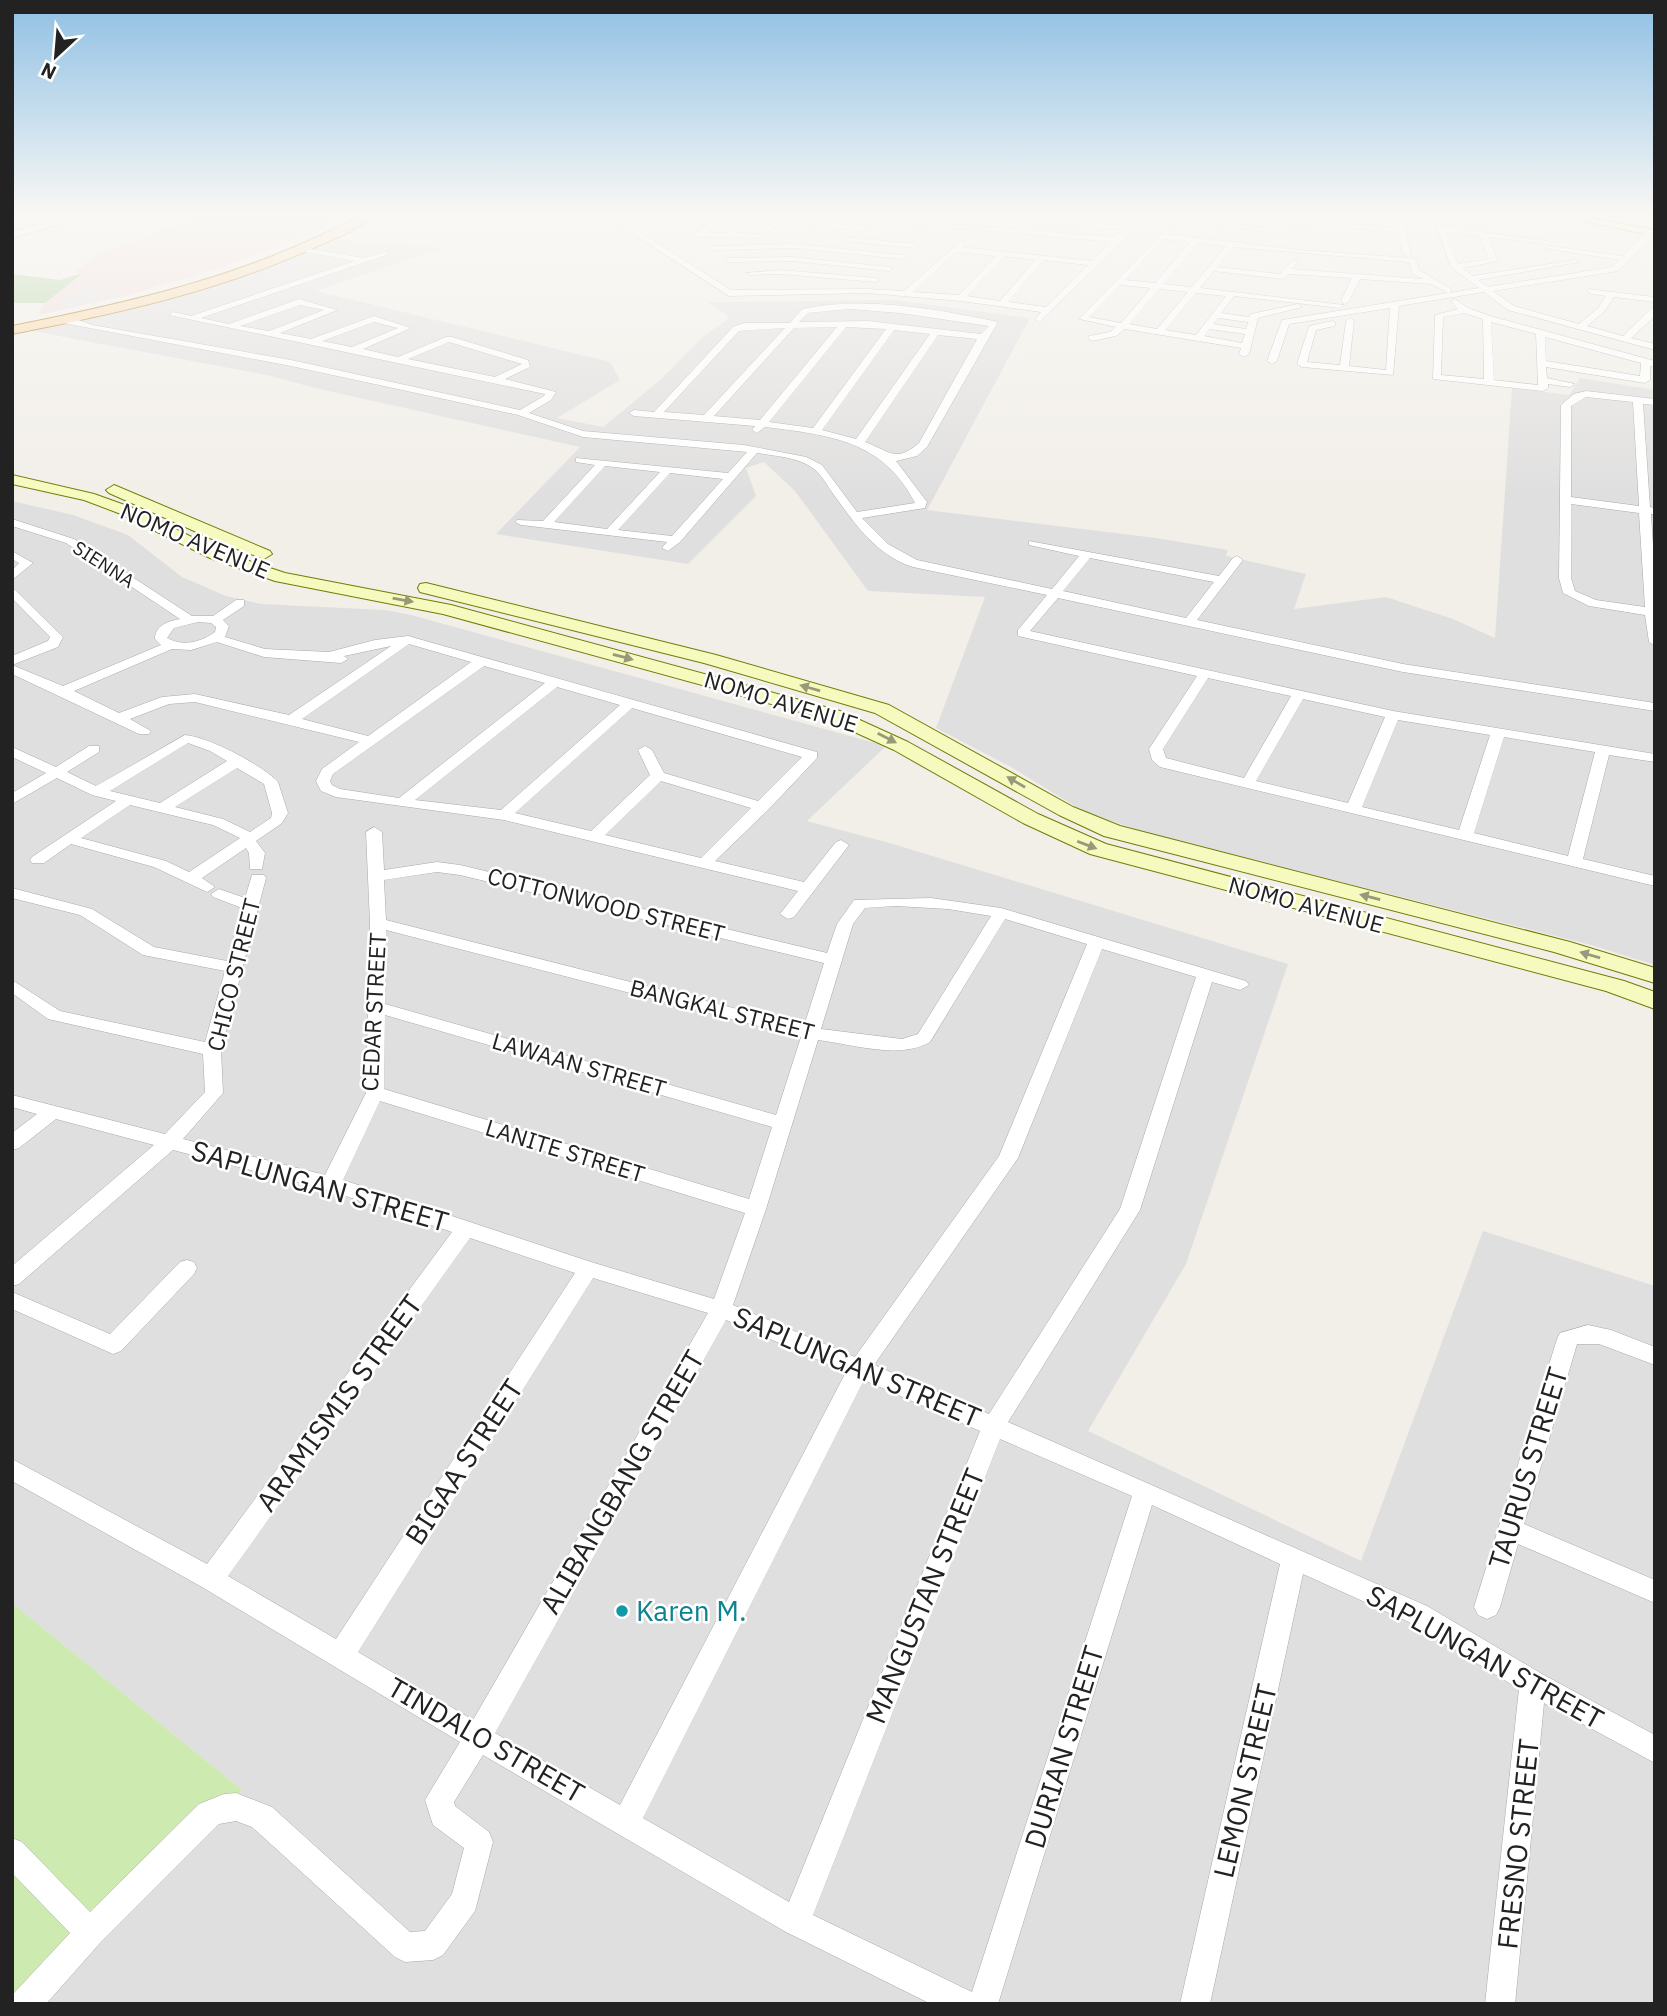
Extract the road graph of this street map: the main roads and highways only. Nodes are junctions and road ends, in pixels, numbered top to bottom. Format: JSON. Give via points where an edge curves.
{"nodes":[{"id":1,"x":77,"y":310,"type":"edge"},
{"id":2,"x":103,"y":310,"type":"edge"},
{"id":3,"x":12,"y":323,"type":"edge"},
{"id":4,"x":12,"y":330,"type":"edge"},
{"id":5,"x":12,"y":468,"type":"edge"},
{"id":6,"x":12,"y":479,"type":"edge"},
{"id":7,"x":300,"y":566,"type":"junction"},
{"id":8,"x":281,"y":577,"type":"junction"},
{"id":9,"x":1655,"y":976,"type":"edge"},
{"id":10,"x":1655,"y":1001,"type":"edge"}],
"edges":[{"from":1,"to":3,"type":"main road"},
{"from":2,"to":4,"type":"main road"},
{"from":5,"to":7,"type":"main road","name":"NOMO AVENUE","via":[[109,489],[181,516],[240,546]]},
{"from":6,"to":8,"type":"main road","name":"NOMO AVENUE","via":[[89,497],[216,555]]},
{"from":7,"to":8,"type":"main road"},
{"from":9,"to":7,"type":"main road","name":"NOMO AVENUE","one_way":true,"via":[[1562,947],[1112,831],[1066,811],[882,709],[480,600]]},
{"from":8,"to":10,"type":"main road","name":"NOMO AVENUE","one_way":true,"via":[[445,609],[832,715],[893,741],[1044,828],[1098,849],[1603,983]]}]}
